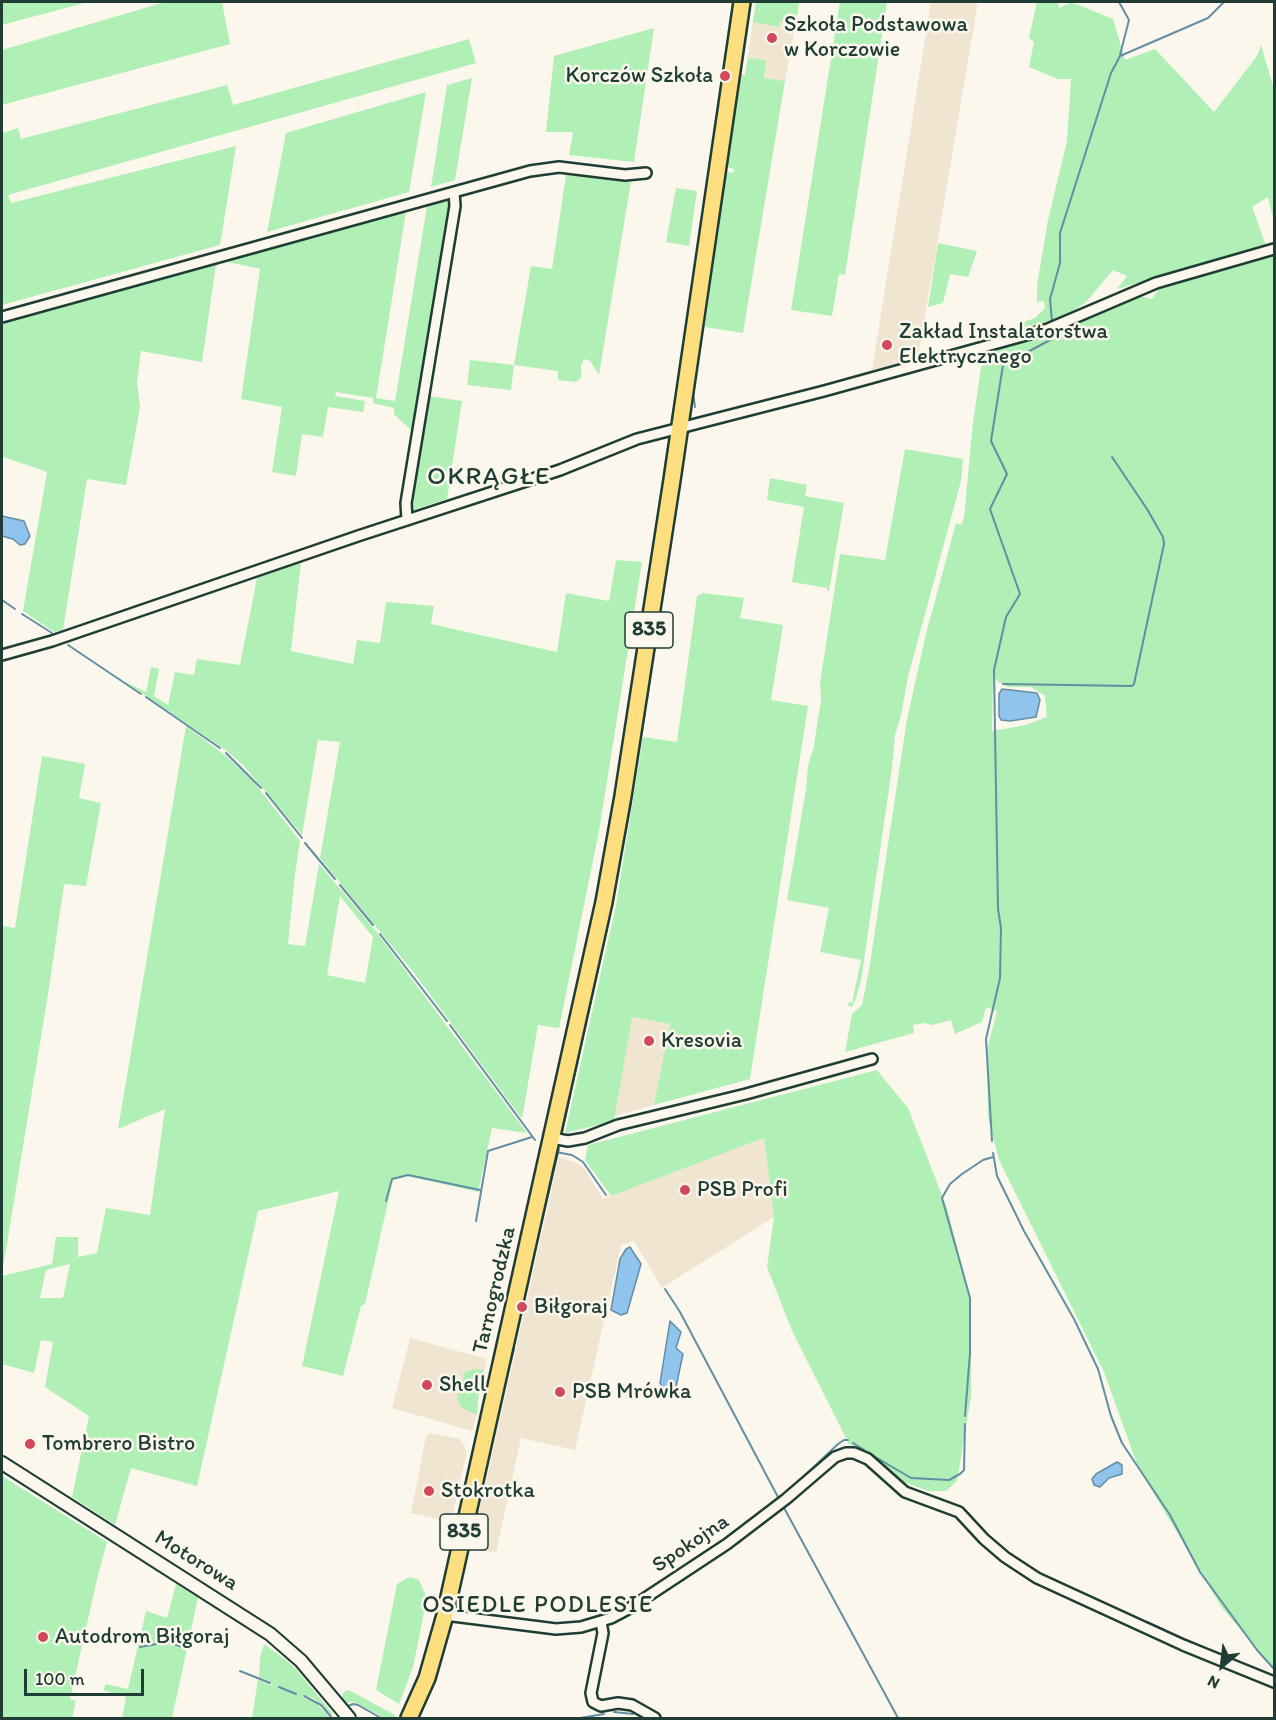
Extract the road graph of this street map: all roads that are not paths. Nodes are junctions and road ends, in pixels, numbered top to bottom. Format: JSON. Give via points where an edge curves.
{"nodes":[{"id":1,"x":742,"y":2,"type":"edge"},
{"id":2,"x":646,"y":172,"type":"dead end"},
{"id":3,"x":454,"y":192,"type":"junction"},
{"id":4,"x":1275,"y":249,"type":"edge"},
{"id":5,"x":2,"y":317,"type":"edge"},
{"id":6,"x":680,"y":429,"type":"junction"},
{"id":7,"x":407,"y":520,"type":"junction"},
{"id":8,"x":2,"y":655,"type":"edge"},
{"id":9,"x":872,"y":1059,"type":"dead end"},
{"id":10,"x":550,"y":1145,"type":"junction"},
{"id":11,"x":2,"y":1463,"type":"edge"},
{"id":12,"x":445,"y":1616,"type":"junction"},
{"id":13,"x":601,"y":1622,"type":"junction"},
{"id":14,"x":1275,"y":1682,"type":"edge"},
{"id":15,"x":410,"y":1718,"type":"edge"},
{"id":16,"x":349,"y":1719,"type":"edge"},
{"id":17,"x":656,"y":1719,"type":"edge"}],
"edges":[{"from":1,"to":6,"type":"main road","number":"835"},
{"from":2,"to":3,"type":"street","via":[[625,175],[552,167]]},
{"from":3,"to":5,"type":"street"},
{"from":3,"to":7,"type":"street","via":[[406,503]]},
{"from":4,"to":6,"type":"street","via":[[1156,283],[1048,329]]},
{"from":6,"to":7,"type":"street","via":[[637,439],[574,465]]},
{"from":6,"to":10,"type":"main road","number":"835","via":[[616,838]]},
{"from":7,"to":8,"type":"street"},
{"from":9,"to":10,"type":"street"},
{"from":10,"to":12,"type":"main road","name":"Tarnogrodzka","number":"835"},
{"from":11,"to":16,"type":"street","name":"Motorowa","via":[[270,1634],[296,1656]]},
{"from":12,"to":13,"type":"street","name":"Spokojna","via":[[550,1629]]},
{"from":12,"to":15,"type":"main road","name":"Tarnogrodzka","number":"835"},
{"from":13,"to":14,"type":"street","name":"Spokojna","via":[[700,1563],[846,1453],[861,1456],[905,1492],[959,1512],[1005,1557],[1037,1578]]},
{"from":13,"to":17,"type":"street","via":[[603,1633],[591,1693],[593,1702],[601,1706],[632,1705]]}]}
